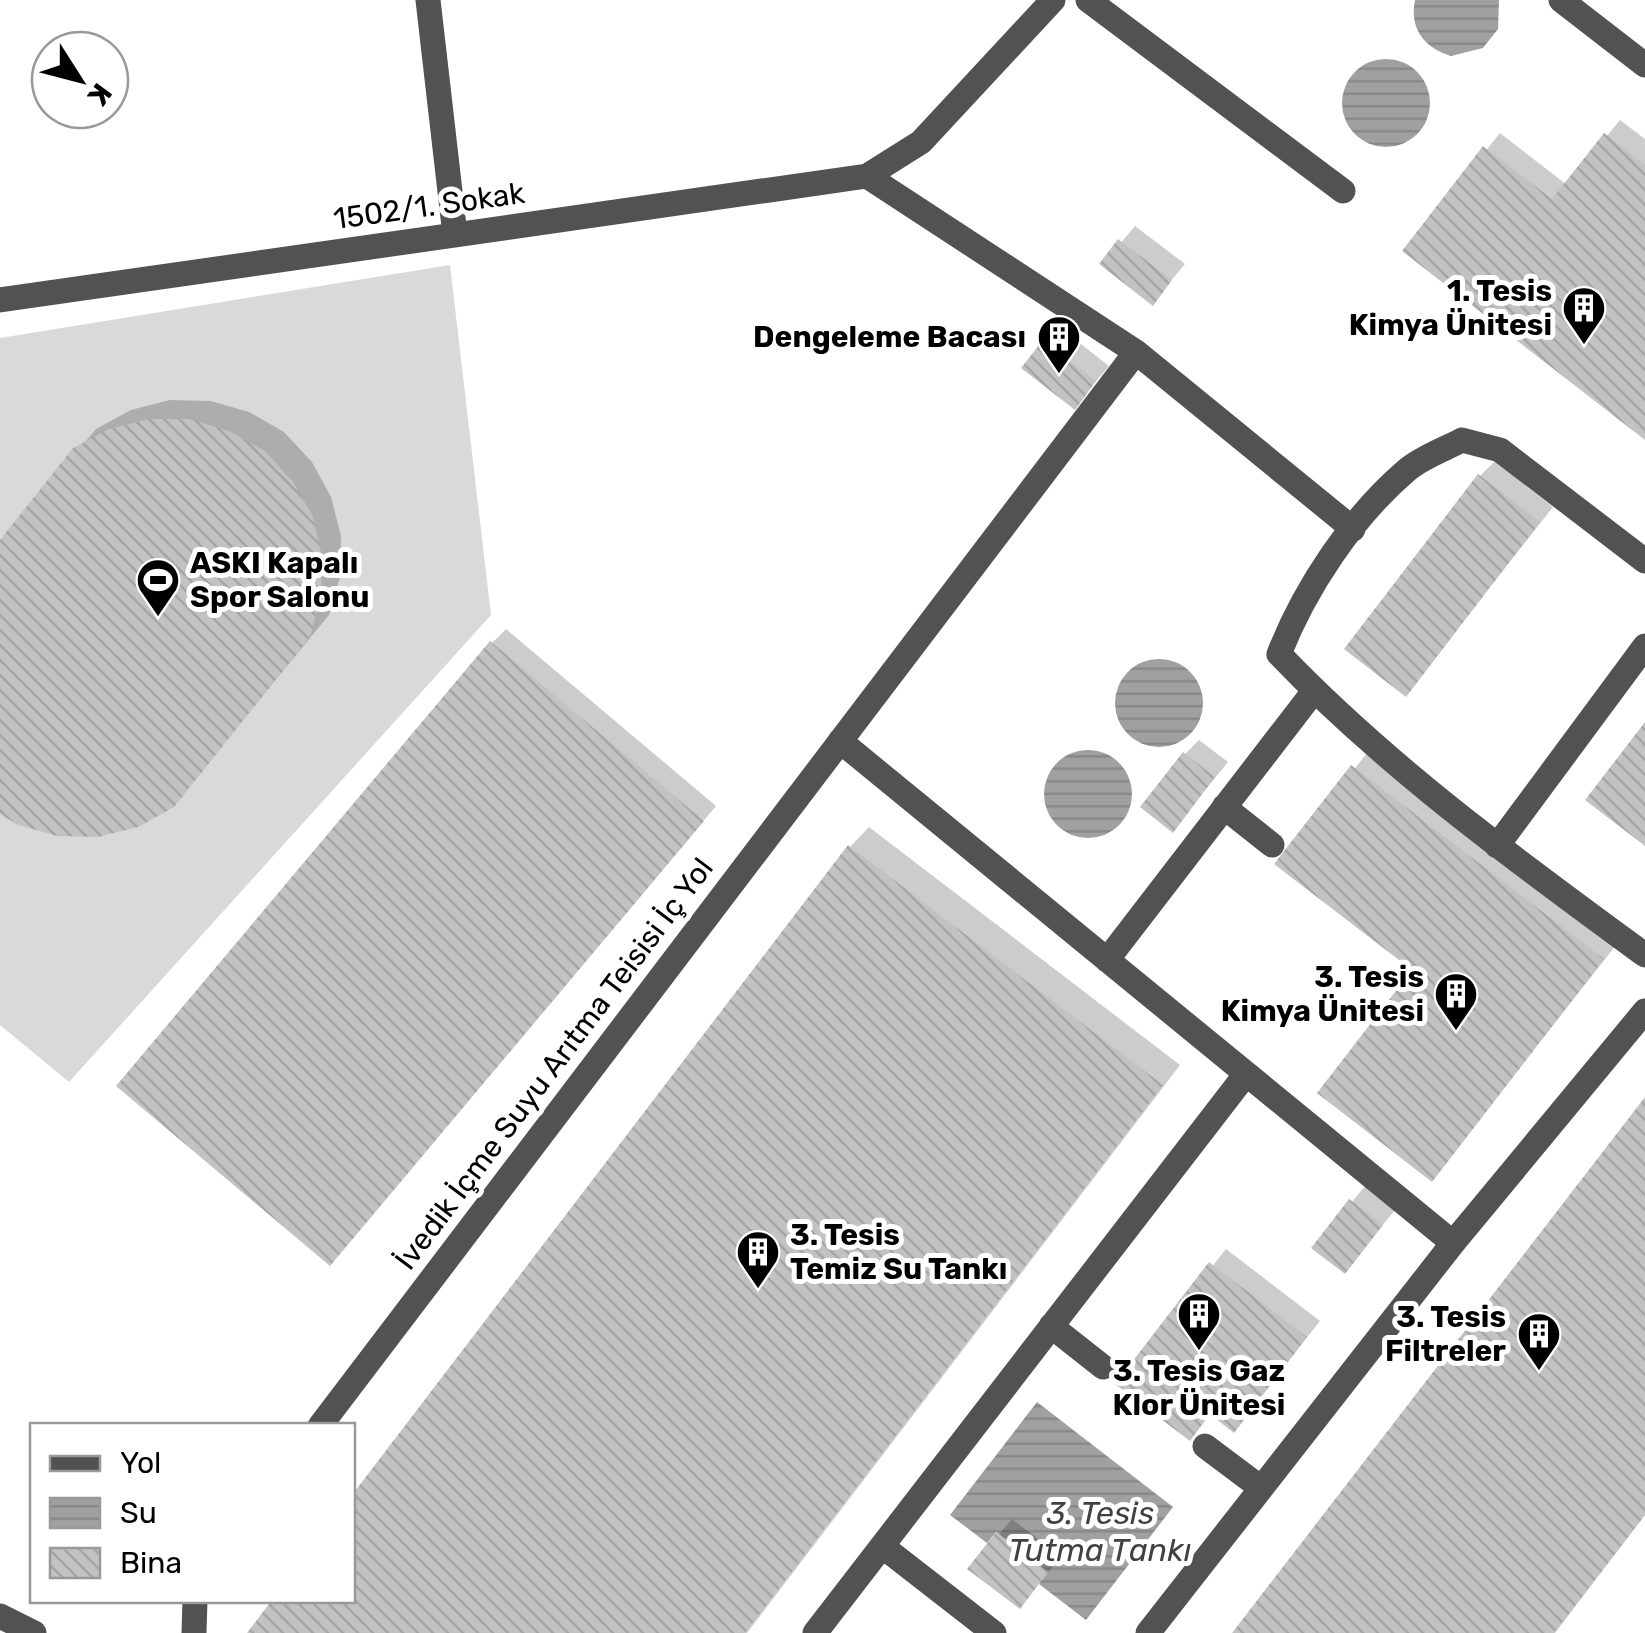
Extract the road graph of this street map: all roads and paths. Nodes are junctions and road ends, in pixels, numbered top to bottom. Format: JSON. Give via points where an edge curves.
{"nodes":[{"id":1,"x":428,"y":0,"type":"edge"},
{"id":2,"x":1053,"y":0,"type":"edge"},
{"id":3,"x":1088,"y":0,"type":"edge"},
{"id":4,"x":1561,"y":0,"type":"edge"},
{"id":5,"x":1645,"y":66,"type":"edge"},
{"id":6,"x":867,"y":176,"type":"junction"},
{"id":7,"x":1343,"y":191,"type":"dead end"},
{"id":8,"x":455,"y":235,"type":"junction"},
{"id":9,"x":0,"y":300,"type":"edge"},
{"id":10,"x":1136,"y":352,"type":"junction"},
{"id":11,"x":1354,"y":529,"type":"junction"},
{"id":12,"x":1645,"y":560,"type":"edge"},
{"id":13,"x":1645,"y":646,"type":"edge"},
{"id":14,"x":1314,"y":691,"type":"junction"},
{"id":15,"x":840,"y":741,"type":"junction"},
{"id":16,"x":1224,"y":807,"type":"junction"},
{"id":17,"x":1272,"y":845,"type":"dead end"},
{"id":18,"x":1496,"y":846,"type":"junction"},
{"id":19,"x":1645,"y":955,"type":"edge"},
{"id":20,"x":1107,"y":960,"type":"junction"},
{"id":21,"x":1645,"y":1010,"type":"edge"},
{"id":22,"x":1246,"y":1074,"type":"junction"},
{"id":23,"x":1453,"y":1243,"type":"junction"},
{"id":24,"x":1052,"y":1326,"type":"junction"},
{"id":25,"x":1103,"y":1367,"type":"dead end"},
{"id":26,"x":322,"y":1423,"type":"edge"},
{"id":27,"x":1206,"y":1446,"type":"dead end"},
{"id":28,"x":1261,"y":1488,"type":"junction"},
{"id":29,"x":882,"y":1546,"type":"junction"},
{"id":30,"x":195,"y":1603,"type":"edge"},
{"id":31,"x":0,"y":1616,"type":"edge"},
{"id":32,"x":34,"y":1633,"type":"edge"},
{"id":33,"x":194,"y":1633,"type":"edge"},
{"id":34,"x":815,"y":1633,"type":"edge"},
{"id":35,"x":994,"y":1633,"type":"edge"},
{"id":36,"x":1148,"y":1633,"type":"edge"}],
"edges":[{"from":1,"to":8,"type":"street"},
{"from":2,"to":6,"type":"street","via":[[920,142]]},
{"from":3,"to":7,"type":"street"},
{"from":4,"to":5,"type":"street"},
{"from":6,"to":8,"type":"street","name":"1502/1. Sokak"},
{"from":6,"to":10,"type":"street"},
{"from":8,"to":9,"type":"street","name":"1502/1. Sokak"},
{"from":10,"to":11,"type":"street"},
{"from":10,"to":15,"type":"street","name":"İvedik İçme Suyu Arıtma Teisisi İç Yol"},
{"from":11,"to":12,"type":"street","via":[[1408,468],[1462,440],[1500,450]]},
{"from":11,"to":14,"type":"street","via":[[1297,606],[1279,654]]},
{"from":13,"to":18,"type":"street"},
{"from":14,"to":16,"type":"street"},
{"from":14,"to":18,"type":"street"},
{"from":15,"to":20,"type":"street"},
{"from":15,"to":26,"type":"street","name":"İvedik İçme Suyu Arıtma Teisisi İç Yol"},
{"from":16,"to":17,"type":"street"},
{"from":16,"to":20,"type":"street"},
{"from":18,"to":19,"type":"street"},
{"from":20,"to":22,"type":"street"},
{"from":21,"to":23,"type":"street"},
{"from":22,"to":23,"type":"street"},
{"from":22,"to":24,"type":"street"},
{"from":23,"to":28,"type":"street"},
{"from":24,"to":25,"type":"street"},
{"from":24,"to":29,"type":"street"},
{"from":27,"to":28,"type":"street"},
{"from":28,"to":36,"type":"street"},
{"from":29,"to":34,"type":"street"},
{"from":29,"to":35,"type":"street"},
{"from":30,"to":33,"type":"street"},
{"from":31,"to":32,"type":"street"}]}
